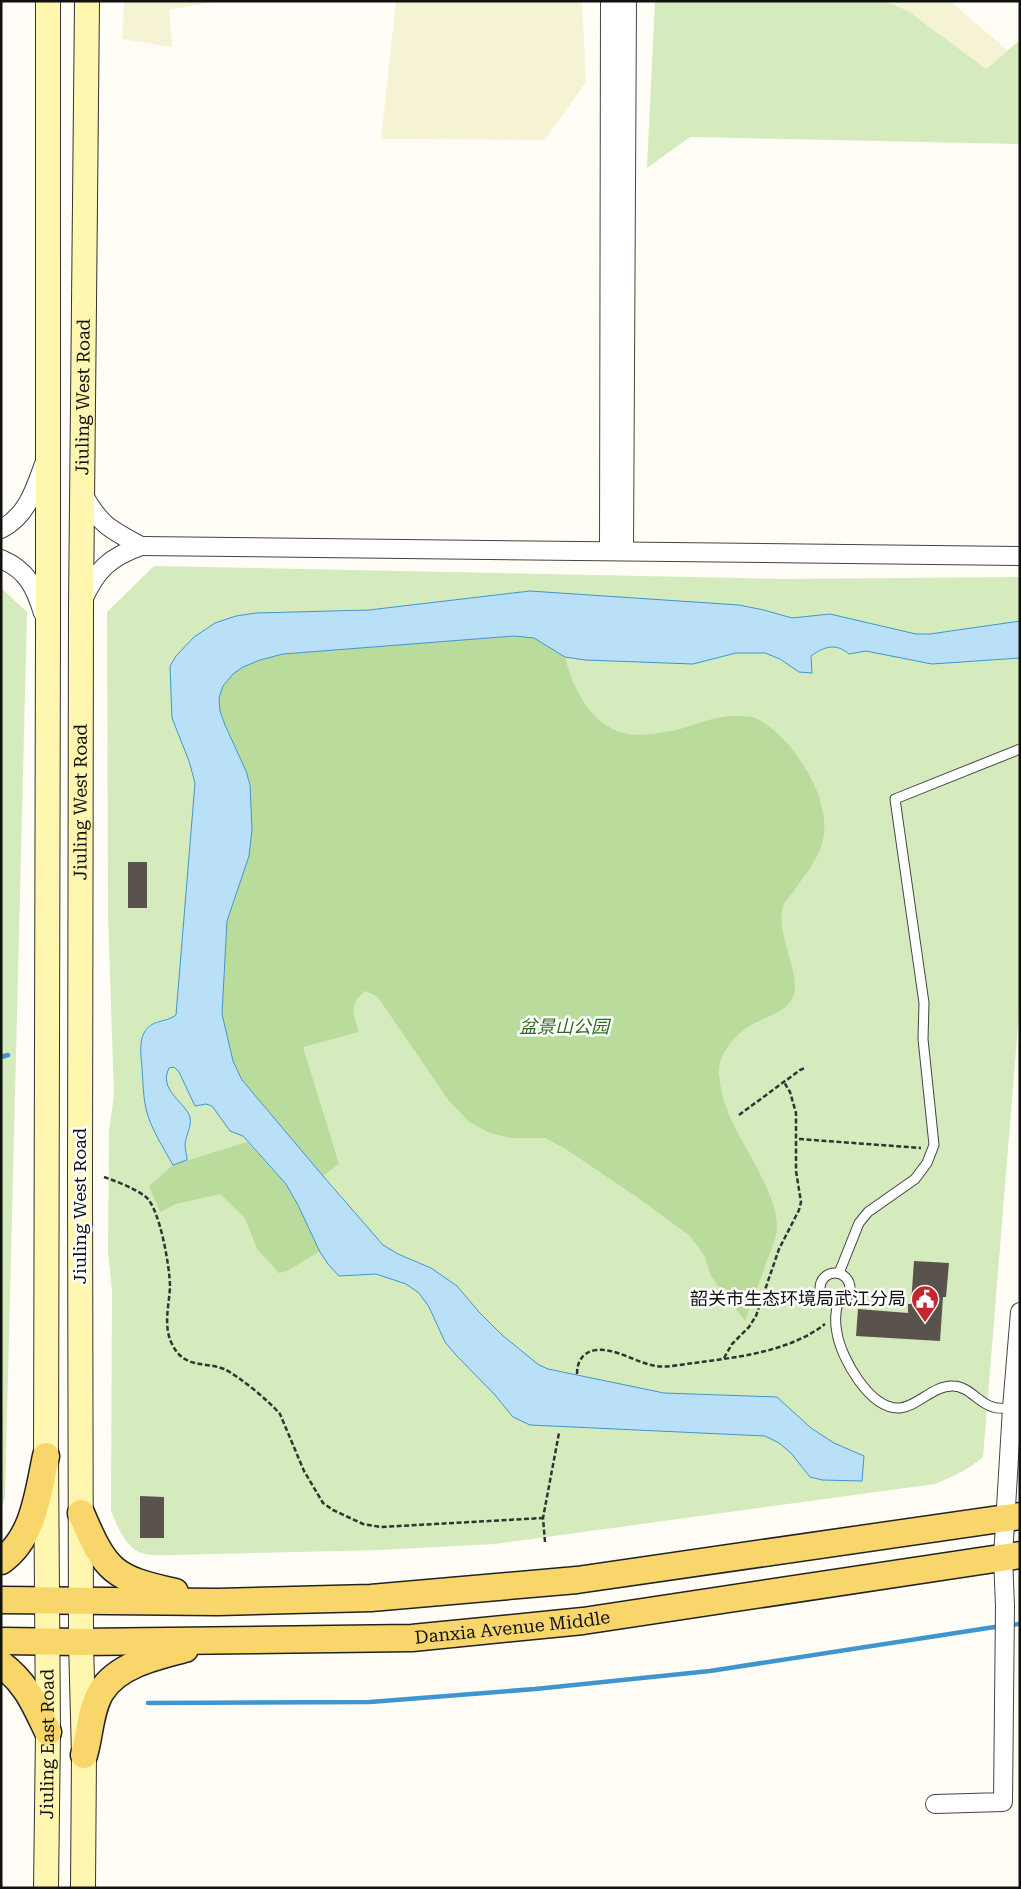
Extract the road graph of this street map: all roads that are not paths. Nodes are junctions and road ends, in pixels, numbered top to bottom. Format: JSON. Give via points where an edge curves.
{"nodes":[{"id":1,"x":48,"y":1,"type":"edge"},
{"id":2,"x":87,"y":1,"type":"edge"},
{"id":3,"x":610,"y":1,"type":"edge"},
{"id":4,"x":627,"y":1,"type":"edge"},
{"id":5,"x":47,"y":454,"type":"junction"},
{"id":6,"x":82,"y":492,"type":"junction"},
{"id":7,"x":1,"y":529,"type":"edge"},
{"id":8,"x":141,"y":546,"type":"junction"},
{"id":9,"x":617,"y":551,"type":"junction"},
{"id":10,"x":1020,"y":556,"type":"edge"},
{"id":11,"x":1,"y":559,"type":"edge"},
{"id":12,"x":81,"y":605,"type":"junction"},
{"id":13,"x":48,"y":631,"type":"junction"},
{"id":14,"x":1020,"y":749,"type":"edge"},
{"id":15,"x":840,"y":1273,"type":"junction"},
{"id":16,"x":838,"y":1303,"type":"junction"},
{"id":17,"x":1020,"y":1312,"type":"edge"},
{"id":18,"x":1012,"y":1408,"type":"junction"},
{"id":19,"x":46,"y":1456,"type":"junction"},
{"id":20,"x":81,"y":1514,"type":"junction"},
{"id":21,"x":1012,"y":1517,"type":"edge"},
{"id":22,"x":1012,"y":1556,"type":"edge"},
{"id":23,"x":1,"y":1561,"type":"edge"},
{"id":24,"x":388,"y":1597,"type":"junction"},
{"id":25,"x":1,"y":1600,"type":"edge"},
{"id":26,"x":47,"y":1601,"type":"junction"},
{"id":27,"x":82,"y":1602,"type":"junction"},
{"id":28,"x":218,"y":1602,"type":"junction"},
{"id":29,"x":395,"y":1639,"type":"junction"},
{"id":30,"x":219,"y":1640,"type":"junction"},
{"id":31,"x":1,"y":1641,"type":"edge"},
{"id":32,"x":47,"y":1642,"type":"junction"},
{"id":33,"x":81,"y":1642,"type":"junction"},
{"id":34,"x":1,"y":1664,"type":"edge"},
{"id":35,"x":48,"y":1732,"type":"junction"},
{"id":36,"x":84,"y":1755,"type":"junction"},
{"id":37,"x":935,"y":1804,"type":"dead end"},
{"id":38,"x":46,"y":1888,"type":"edge"},
{"id":39,"x":83,"y":1888,"type":"edge"}],
"edges":[{"from":1,"to":5,"type":"main road","name":"Jiuling West Road"},
{"from":2,"to":6,"type":"main road","name":"Jiuling West Road"},
{"from":3,"to":9,"type":"street"},
{"from":4,"to":9,"type":"street"},
{"from":5,"to":7,"type":"street","via":[[22,514]]},
{"from":5,"to":13,"type":"main road","name":"Jiuling West Road"},
{"from":6,"to":8,"type":"street","via":[[110,530]]},
{"from":6,"to":12,"type":"main road","name":"Jiuling West Road"},
{"from":8,"to":9,"type":"street"},
{"from":8,"to":12,"type":"street","via":[[124,552],[102,568]]},
{"from":9,"to":10,"type":"street"},
{"from":11,"to":13,"type":"street","via":[[15,565],[31,582]]},
{"from":12,"to":20,"type":"main road","name":"Jiuling West Road"},
{"from":13,"to":19,"type":"main road","name":"Jiuling West Road"},
{"from":14,"to":15,"type":"lane","via":[[895,799],[924,1003],[923,1039],[933,1148],[916,1179],[868,1212],[859,1223]]},
{"from":15,"to":16,"type":"lane","via":[[851,1286],[846,1299]]},
{"from":15,"to":16,"type":"lane","via":[[826,1275],[820,1287],[825,1299]]},
{"from":16,"to":18,"type":"lane","via":[[835,1314],[837,1335],[846,1359],[863,1386],[881,1402],[903,1407],[950,1386],[966,1389],[992,1407]]},
{"from":17,"to":18,"type":"street"},
{"from":18,"to":21,"type":"street"},
{"from":19,"to":23,"type":"main road","via":[[29,1526],[20,1543]]},
{"from":19,"to":26,"type":"main road","name":"Jiuling West Road"},
{"from":20,"to":27,"type":"main road","name":"Jiuling West Road"},
{"from":20,"to":28,"type":"main road","via":[[96,1548],[119,1574],[144,1585]]},
{"from":21,"to":22,"type":"street"},
{"from":21,"to":24,"type":"main road","via":[[577,1580]]},
{"from":22,"to":29,"type":"main road","name":"Danxia Avenue Middle","via":[[584,1621]]},
{"from":22,"to":37,"type":"street","via":[[1005,1606],[1003,1802]]},
{"from":24,"to":28,"type":"main road"},
{"from":24,"to":29,"type":"main road","via":[[378,1604],[375,1617],[380,1631]]},
{"from":25,"to":26,"type":"main road"},
{"from":26,"to":27,"type":"main road"},
{"from":26,"to":32,"type":"main road","name":"Jiuling East Road"},
{"from":27,"to":28,"type":"main road"},
{"from":27,"to":33,"type":"main road","name":"Jiuling East Road"},
{"from":29,"to":30,"type":"main road","name":"Danxia Avenue Middle"},
{"from":30,"to":33,"type":"main road","name":"Danxia Avenue Middle"},
{"from":30,"to":36,"type":"main road","via":[[140,1663],[107,1684],[100,1693],[93,1714]]},
{"from":31,"to":32,"type":"main road","name":"Danxia Avenue Middle"},
{"from":32,"to":33,"type":"main road","name":"Danxia Avenue Middle"},
{"from":32,"to":35,"type":"main road","name":"Jiuling East Road"},
{"from":33,"to":36,"type":"main road","name":"Jiuling East Road"},
{"from":34,"to":35,"type":"main road","via":[[26,1689]]},
{"from":35,"to":38,"type":"main road","name":"Jiuling East Road"},
{"from":36,"to":39,"type":"main road","name":"Jiuling East Road"}]}
